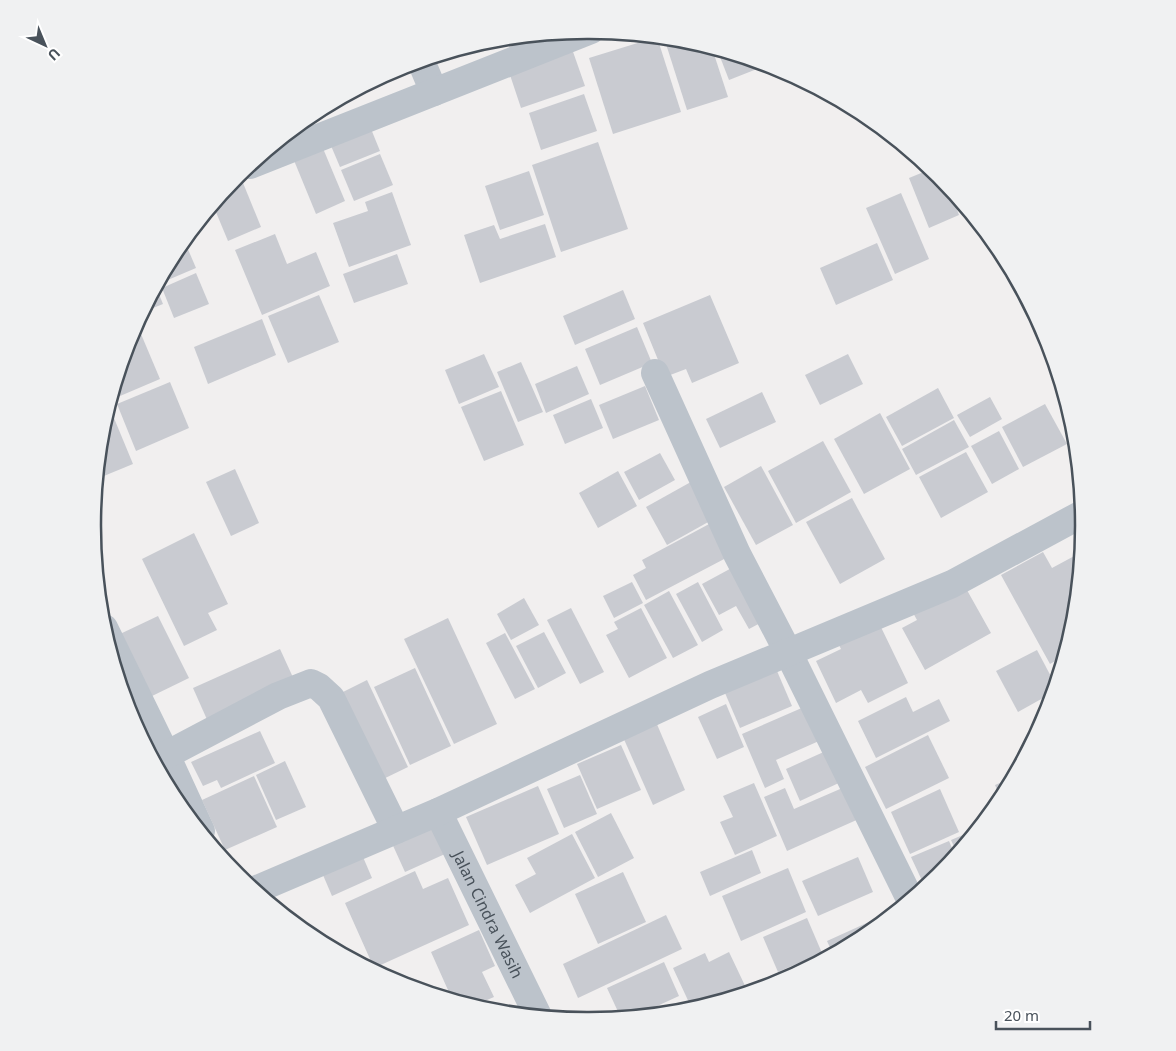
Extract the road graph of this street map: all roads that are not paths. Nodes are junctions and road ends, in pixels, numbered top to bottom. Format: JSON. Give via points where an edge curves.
{"nodes":[{"id":1,"x":567,"y":40,"type":"edge"},
{"id":2,"x":424,"y":68,"type":"edge"},
{"id":3,"x":434,"y":92,"type":"junction"},
{"id":4,"x":273,"y":155,"type":"edge"},
{"id":5,"x":655,"y":373,"type":"dead end"},
{"id":6,"x":1075,"y":518,"type":"edge"},
{"id":7,"x":788,"y":652,"type":"junction"},
{"id":8,"x":126,"y":677,"type":"edge"},
{"id":9,"x":161,"y":758,"type":"edge"},
{"id":10,"x":174,"y":782,"type":"edge"},
{"id":11,"x":438,"y":812,"type":"junction"},
{"id":12,"x":396,"y":830,"type":"junction"},
{"id":13,"x":262,"y":887,"type":"edge"},
{"id":14,"x":907,"y":893,"type":"edge"},
{"id":15,"x":535,"y":1009,"type":"edge"}],
"edges":[{"from":1,"to":3,"type":"street"},
{"from":2,"to":3,"type":"street"},
{"from":3,"to":4,"type":"street"},
{"from":5,"to":7,"type":"street","via":[[737,554]]},
{"from":6,"to":7,"type":"street","via":[[952,584]]},
{"from":7,"to":11,"type":"street"},
{"from":7,"to":14,"type":"street"},
{"from":8,"to":9,"type":"street"},
{"from":9,"to":10,"type":"street"},
{"from":9,"to":12,"type":"street","via":[[278,696],[311,684],[319,686],[331,698]]},
{"from":11,"to":12,"type":"street"},
{"from":11,"to":15,"type":"street","name":"Jalan Cindra Wasih"},
{"from":12,"to":13,"type":"street"}]}
